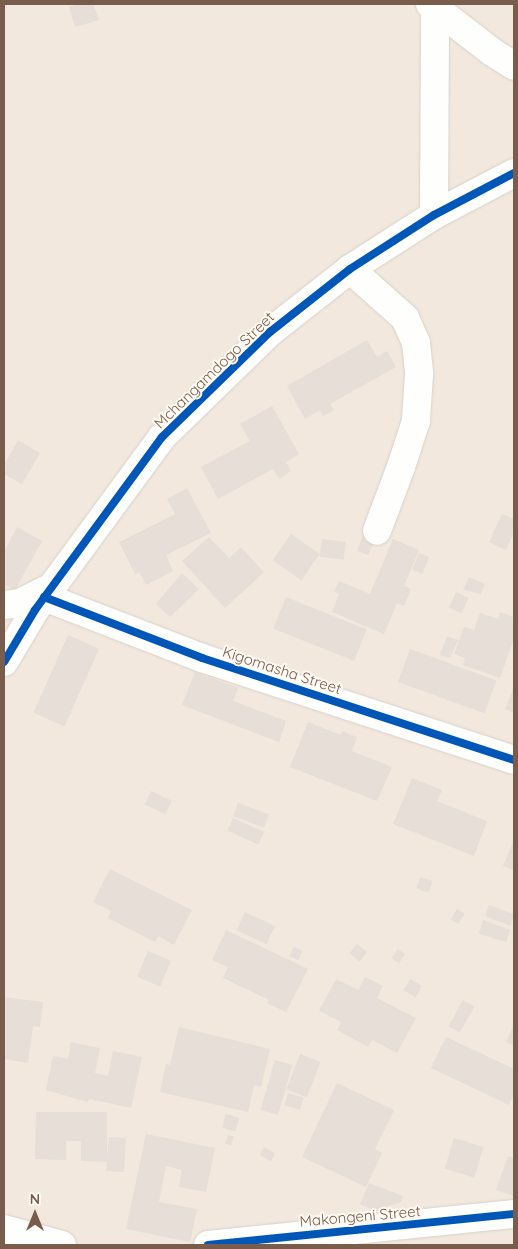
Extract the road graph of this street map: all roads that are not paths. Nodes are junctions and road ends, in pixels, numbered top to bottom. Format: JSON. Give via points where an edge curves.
{"nodes":[{"id":1,"x":432,"y":6,"type":"edge"},
{"id":2,"x":514,"y":66,"type":"edge"},
{"id":3,"x":514,"y":173,"type":"edge"},
{"id":4,"x":434,"y":214,"type":"junction"},
{"id":5,"x":350,"y":269,"type":"junction"},
{"id":6,"x":377,"y":531,"type":"dead end"},
{"id":7,"x":48,"y":592,"type":"junction"},
{"id":8,"x":4,"y":605,"type":"edge"},
{"id":9,"x":4,"y":662,"type":"edge"},
{"id":10,"x":514,"y":760,"type":"edge"},
{"id":11,"x":514,"y":1214,"type":"edge"},
{"id":12,"x":4,"y":1229,"type":"edge"},
{"id":13,"x":62,"y":1245,"type":"edge"},
{"id":14,"x":208,"y":1245,"type":"edge"}],
"edges":[{"from":1,"to":2,"type":"street"},
{"from":1,"to":4,"type":"street"},
{"from":3,"to":4,"type":"street","name":"Mchangamdogo Street"},
{"from":4,"to":5,"type":"street","name":"Mchangamdogo Street"},
{"from":5,"to":6,"type":"street","via":[[405,318],[416,343],[419,374],[416,420]]},
{"from":5,"to":7,"type":"street","name":"Mchangamdogo Street","via":[[270,332],[162,438]]},
{"from":7,"to":8,"type":"street","via":[[20,603]]},
{"from":7,"to":9,"type":"street","name":"Mchangamdogo Street"},
{"from":7,"to":10,"type":"street","name":"Kigomasha Street","via":[[202,658]]},
{"from":11,"to":14,"type":"street","name":"Makongeni Street"},
{"from":12,"to":13,"type":"street"}]}
